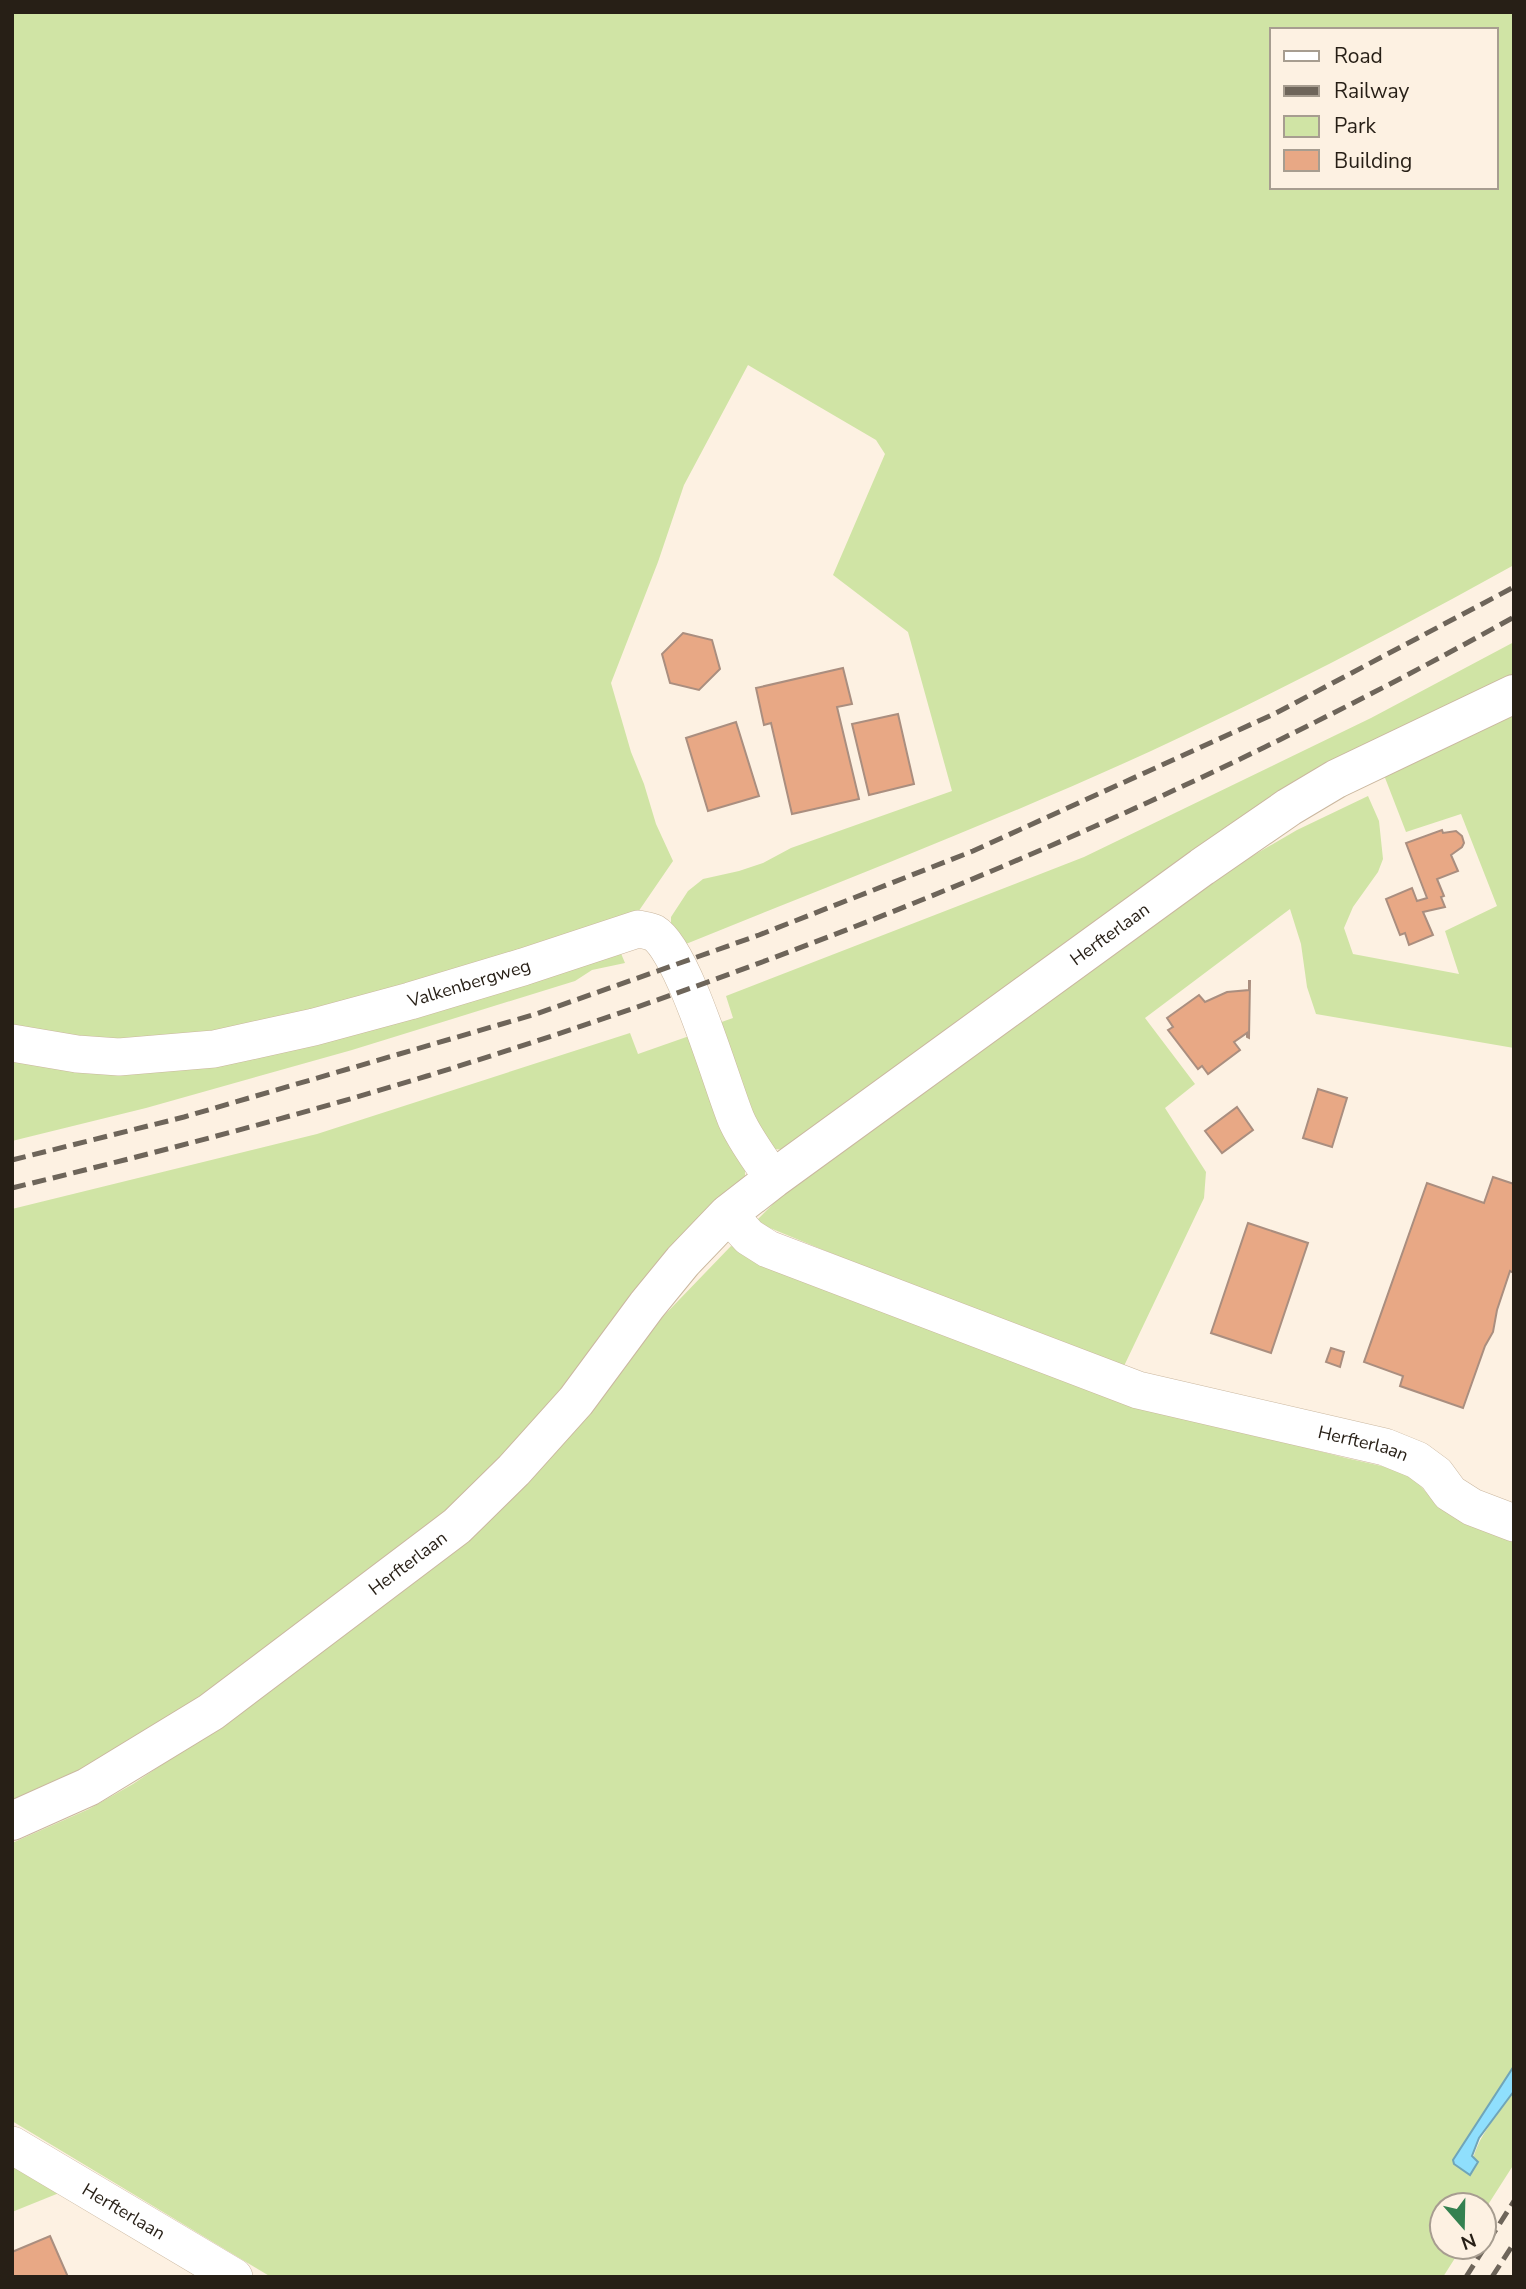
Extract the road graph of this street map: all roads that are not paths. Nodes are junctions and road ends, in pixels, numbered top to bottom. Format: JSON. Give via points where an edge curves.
{"nodes":[{"id":1,"x":1514,"y":694,"type":"edge"},
{"id":2,"x":12,"y":1043,"type":"edge"},
{"id":3,"x":773,"y":1179,"type":"junction"},
{"id":4,"x":728,"y":1214,"type":"junction"},
{"id":5,"x":1514,"y":1523,"type":"edge"},
{"id":6,"x":12,"y":1821,"type":"edge"},
{"id":7,"x":12,"y":2145,"type":"edge"},
{"id":8,"x":234,"y":2277,"type":"edge"}],
"edges":[{"from":1,"to":3,"type":"street","name":"Herfterlaan","via":[[1289,807]]},
{"from":2,"to":3,"type":"street","name":"Valkenbergweg","via":[[120,1057],[214,1049],[410,1001],[638,929],[654,933],[677,966],[737,1122]]},
{"from":3,"to":4,"type":"street","name":"Herfterlaan"},
{"from":4,"to":5,"type":"street","name":"Herfterlaan","via":[[768,1249],[1139,1390],[1385,1447],[1417,1460],[1436,1474],[1450,1493],[1472,1507]]},
{"from":4,"to":6,"type":"street","name":"Herfterlaan","via":[[647,1305],[576,1401],[457,1526],[211,1712],[88,1787]]},
{"from":7,"to":8,"type":"street","name":"Herfterlaan"}]}
